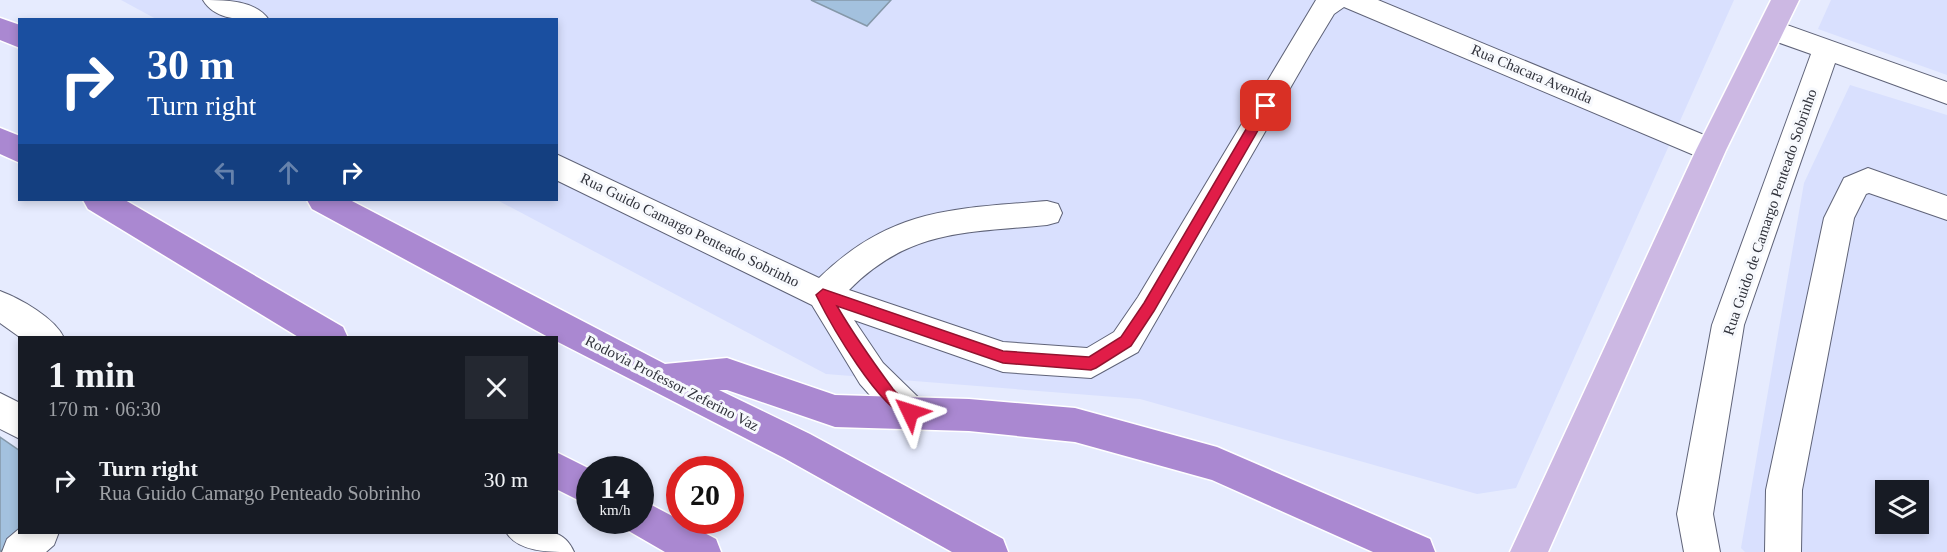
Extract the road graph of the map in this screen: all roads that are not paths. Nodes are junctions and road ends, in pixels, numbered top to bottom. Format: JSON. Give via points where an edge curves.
{"nodes":[{"id":1,"x":216,"y":0,"type":"edge"},
{"id":2,"x":1335,"y":0,"type":"edge"},
{"id":3,"x":1353,"y":0,"type":"edge"},
{"id":4,"x":1785,"y":0,"type":"edge"},
{"id":5,"x":252,"y":18,"type":"edge"},
{"id":6,"x":0,"y":28,"type":"edge"},
{"id":7,"x":1770,"y":29,"type":"junction"},
{"id":8,"x":18,"y":37,"type":"edge"},
{"id":9,"x":1826,"y":50,"type":"junction"},
{"id":10,"x":1947,"y":93,"type":"edge"},
{"id":11,"x":0,"y":140,"type":"edge"},
{"id":12,"x":18,"y":150,"type":"edge"},
{"id":13,"x":1711,"y":150,"type":"junction"},
{"id":14,"x":558,"y":167,"type":"edge"},
{"id":15,"x":101,"y":201,"type":"edge"},
{"id":16,"x":325,"y":201,"type":"edge"},
{"id":17,"x":1947,"y":208,"type":"edge"},
{"id":18,"x":1047,"y":213,"type":"dead end"},
{"id":19,"x":823,"y":295,"type":"junction"},
{"id":20,"x":0,"y":305,"type":"edge"},
{"id":21,"x":45,"y":336,"type":"edge"},
{"id":22,"x":328,"y":336,"type":"edge"},
{"id":23,"x":662,"y":380,"type":"junction"},
{"id":24,"x":0,"y":410,"type":"edge"},
{"id":25,"x":910,"y":412,"type":"junction"},
{"id":26,"x":18,"y":422,"type":"edge"},
{"id":27,"x":654,"y":525,"type":"edge"},
{"id":28,"x":39,"y":534,"type":"edge"},
{"id":29,"x":527,"y":534,"type":"edge"},
{"id":30,"x":639,"y":534,"type":"edge"},
{"id":31,"x":20,"y":552,"type":"edge"},
{"id":32,"x":556,"y":552,"type":"edge"},
{"id":33,"x":658,"y":552,"type":"edge"},
{"id":34,"x":702,"y":552,"type":"edge"},
{"id":35,"x":989,"y":552,"type":"edge"},
{"id":36,"x":1416,"y":552,"type":"edge"},
{"id":37,"x":1529,"y":552,"type":"edge"},
{"id":38,"x":1702,"y":552,"type":"edge"},
{"id":39,"x":1783,"y":552,"type":"edge"}],
"edges":[{"from":1,"to":5,"type":"street"},
{"from":2,"to":19,"type":"street","name":"Rua Guido Camargo Penteado Sobrinho","via":[[1325,7],[1307,36],[1126,342],[1091,363],[1003,357]]},
{"from":3,"to":13,"type":"street","name":"Rua Chacara Avenida"},
{"from":4,"to":7,"type":"main road"},
{"from":6,"to":8,"type":"highway"},
{"from":7,"to":9,"type":"street"},
{"from":7,"to":13,"type":"main road"},
{"from":9,"to":10,"type":"street"},
{"from":9,"to":38,"type":"street","name":"Rua Guido de Camargo Penteado Sobrinho","via":[[1728,325],[1695,514]]},
{"from":11,"to":12,"type":"highway"},
{"from":13,"to":37,"type":"main road"},
{"from":14,"to":19,"type":"street","name":"Rua Guido Camargo Penteado Sobrinho"},
{"from":15,"to":22,"type":"highway"},
{"from":16,"to":23,"type":"highway","name":"Rodovia Professor Zeferino Vaz"},
{"from":17,"to":39,"type":"street","via":[[1868,180],[1855,186],[1839,218],[1784,490]]},
{"from":18,"to":19,"type":"street","via":[[934,224],[902,234],[873,250]]},
{"from":19,"to":25,"type":"street","via":[[852,344],[891,397]]},
{"from":20,"to":21,"type":"street"},
{"from":23,"to":25,"type":"highway","via":[[727,374],[835,411]]},
{"from":23,"to":35,"type":"highway","name":"Rodovia Professor Zeferino Vaz","via":[[797,446]]},
{"from":24,"to":26,"type":"street"},
{"from":25,"to":36,"type":"highway","via":[[1075,425],[1217,464]]},
{"from":27,"to":34,"type":"highway"},
{"from":28,"to":31,"type":"street"},
{"from":29,"to":32,"type":"street"},
{"from":30,"to":33,"type":"highway"}]}
